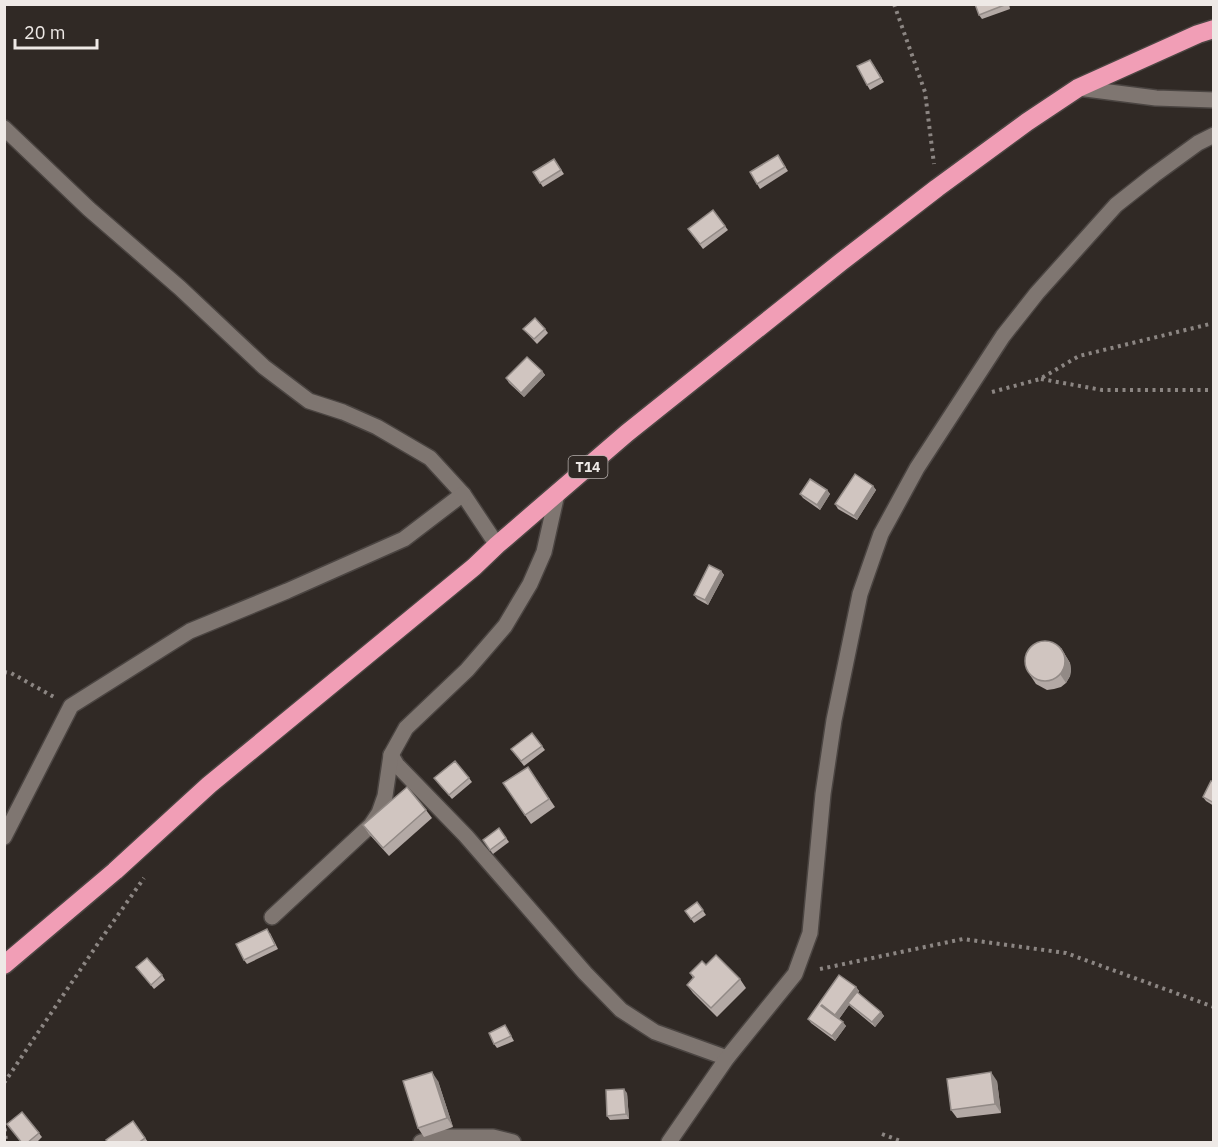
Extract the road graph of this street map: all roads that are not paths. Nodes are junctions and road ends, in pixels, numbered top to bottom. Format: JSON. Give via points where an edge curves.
{"nodes":[{"id":1,"x":1214,"y":29,"type":"edge"},
{"id":2,"x":1078,"y":88,"type":"junction"},
{"id":3,"x":1214,"y":100,"type":"edge"},
{"id":4,"x":4,"y":128,"type":"edge"},
{"id":5,"x":1214,"y":135,"type":"edge"},
{"id":6,"x":463,"y":494,"type":"junction"},
{"id":7,"x":557,"y":494,"type":"junction"},
{"id":8,"x":496,"y":545,"type":"junction"},
{"id":9,"x":391,"y":755,"type":"junction"},
{"id":10,"x":4,"y":837,"type":"edge"},
{"id":11,"x":272,"y":917,"type":"dead end"},
{"id":12,"x":4,"y":965,"type":"edge"},
{"id":13,"x":727,"y":1058,"type":"junction"},
{"id":14,"x":420,"y":1143,"type":"edge"},
{"id":15,"x":513,"y":1143,"type":"edge"},
{"id":16,"x":669,"y":1143,"type":"edge"}],
"edges":[{"from":1,"to":2,"type":"highway","number":"T14"},
{"from":2,"to":3,"type":"street","via":[[1156,98]]},
{"from":2,"to":7,"type":"highway","number":"T14","via":[[841,262]]},
{"from":4,"to":6,"type":"street","via":[[264,367],[309,401],[377,427],[430,458]]},
{"from":5,"to":13,"type":"street","via":[[1116,205],[1037,293],[1009,328],[917,468],[881,534],[860,594],[834,720],[810,933],[795,974]]},
{"from":6,"to":8,"type":"street"},
{"from":6,"to":10,"type":"street","via":[[404,539],[190,631],[71,706]]},
{"from":7,"to":8,"type":"highway","number":"T14"},
{"from":7,"to":9,"type":"street","via":[[544,552],[506,626],[406,728]]},
{"from":8,"to":12,"type":"highway","number":"T14","via":[[209,785],[115,872]]},
{"from":9,"to":11,"type":"street","via":[[379,813]]},
{"from":9,"to":13,"type":"street","via":[[621,1010],[655,1032]]},
{"from":13,"to":16,"type":"street"},
{"from":14,"to":15,"type":"street","via":[[442,1137],[493,1137]]}]}
